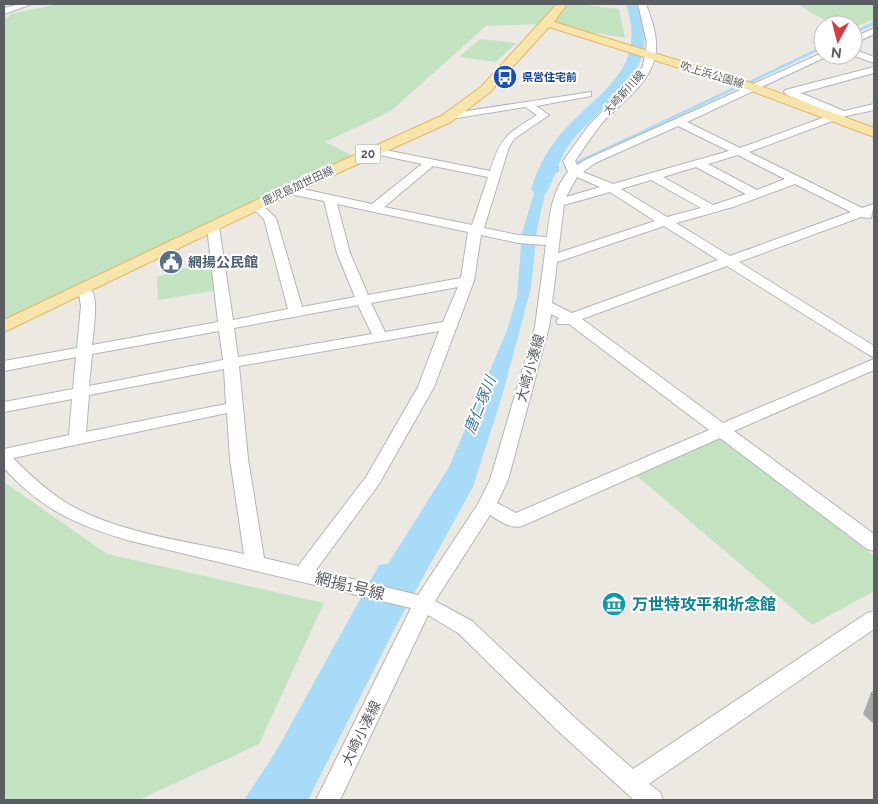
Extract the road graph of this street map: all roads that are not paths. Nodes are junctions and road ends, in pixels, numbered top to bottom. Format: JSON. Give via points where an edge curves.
{"nodes":[{"id":1,"x":28,"y":4,"type":"edge"},
{"id":2,"x":562,"y":4,"type":"edge"},
{"id":3,"x":642,"y":4,"type":"edge"},
{"id":4,"x":4,"y":11,"type":"edge"},
{"id":5,"x":543,"y":27,"type":"junction"},
{"id":6,"x":648,"y":55,"type":"junction"},
{"id":7,"x":813,"y":61,"type":"edge"},
{"id":8,"x":874,"y":70,"type":"edge"},
{"id":9,"x":766,"y":83,"type":"junction"},
{"id":10,"x":754,"y":88,"type":"junction"},
{"id":11,"x":792,"y":93,"type":"junction"},
{"id":12,"x":587,"y":94,"type":"dead end"},
{"id":13,"x":527,"y":104,"type":"junction"},
{"id":14,"x":874,"y":107,"type":"edge"},
{"id":15,"x":450,"y":116,"type":"junction"},
{"id":16,"x":840,"y":116,"type":"junction"},
{"id":17,"x":679,"y":122,"type":"junction"},
{"id":18,"x":874,"y":133,"type":"edge"},
{"id":19,"x":741,"y":150,"type":"junction"},
{"id":20,"x":375,"y":151,"type":"junction"},
{"id":21,"x":697,"y":163,"type":"junction"},
{"id":22,"x":429,"y":164,"type":"junction"},
{"id":23,"x":574,"y":172,"type":"junction"},
{"id":24,"x":493,"y":175,"type":"junction"},
{"id":25,"x":652,"y":176,"type":"junction"},
{"id":26,"x":797,"y":179,"type":"junction"},
{"id":27,"x":610,"y":187,"type":"junction"},
{"id":28,"x":289,"y":190,"type":"junction"},
{"id":29,"x":756,"y":194,"type":"junction"},
{"id":30,"x":330,"y":200,"type":"junction"},
{"id":31,"x":558,"y":203,"type":"junction"},
{"id":32,"x":256,"y":206,"type":"junction"},
{"id":33,"x":375,"y":208,"type":"junction"},
{"id":34,"x":712,"y":209,"type":"junction"},
{"id":35,"x":870,"y":213,"type":"edge"},
{"id":36,"x":664,"y":222,"type":"junction"},
{"id":37,"x":213,"y":227,"type":"junction"},
{"id":38,"x":474,"y":230,"type":"junction"},
{"id":39,"x":547,"y":241,"type":"junction"},
{"id":40,"x":551,"y":260,"type":"junction"},
{"id":41,"x":728,"y":261,"type":"junction"},
{"id":42,"x":467,"y":282,"type":"junction"},
{"id":43,"x":80,"y":290,"type":"junction"},
{"id":44,"x":363,"y":300,"type":"junction"},
{"id":45,"x":546,"y":305,"type":"junction"},
{"id":46,"x":296,"y":312,"type":"junction"},
{"id":47,"x":572,"y":319,"type":"junction"},
{"id":48,"x":225,"y":324,"type":"junction"},
{"id":49,"x":449,"y":325,"type":"junction"},
{"id":50,"x":4,"y":327,"type":"edge"},
{"id":51,"x":542,"y":327,"type":"junction"},
{"id":52,"x":380,"y":336,"type":"junction"},
{"id":53,"x":82,"y":350,"type":"junction"},
{"id":54,"x":874,"y":352,"type":"edge"},
{"id":55,"x":231,"y":363,"type":"junction"},
{"id":56,"x":874,"y":364,"type":"edge"},
{"id":57,"x":4,"y":366,"type":"edge"},
{"id":58,"x":82,"y":392,"type":"junction"},
{"id":59,"x":4,"y":407,"type":"edge"},
{"id":60,"x":234,"y":407,"type":"junction"},
{"id":61,"x":721,"y":431,"type":"junction"},
{"id":62,"x":77,"y":439,"type":"junction"},
{"id":63,"x":4,"y":456,"type":"edge"},
{"id":64,"x":487,"y":505,"type":"junction"},
{"id":65,"x":874,"y":544,"type":"edge"},
{"id":66,"x":255,"y":563,"type":"junction"},
{"id":67,"x":302,"y":574,"type":"junction"},
{"id":68,"x":423,"y":604,"type":"junction"},
{"id":69,"x":874,"y":619,"type":"edge"},
{"id":70,"x":631,"y":783,"type":"junction"},
{"id":71,"x":328,"y":800,"type":"edge"},
{"id":72,"x":651,"y":800,"type":"edge"}],
"edges":[{"from":1,"to":4,"type":"street"},
{"from":2,"to":5,"type":"main road","name":"鹿児島加世田線","number":"20"},
{"from":3,"to":6,"type":"street","name":"大崎新川線","via":[[649,27]]},
{"from":5,"to":6,"type":"main road","name":"吹上浜公園線","via":[[564,28]]},
{"from":5,"to":15,"type":"main road","name":"鹿児島加世田線","number":"20","via":[[485,90]]},
{"from":6,"to":10,"type":"main road","name":"吹上浜公園線"},
{"from":6,"to":23,"type":"street","name":"大崎新川線","via":[[639,78],[594,125],[569,161]]},
{"from":7,"to":9,"type":"street","name":"大崎小湊線"},
{"from":8,"to":11,"type":"street"},
{"from":9,"to":10,"type":"street","name":"大崎小湊線"},
{"from":9,"to":11,"type":"street"},
{"from":10,"to":16,"type":"main road","name":"吹上浜公園線"},
{"from":10,"to":17,"type":"street","name":"大崎小湊線"},
{"from":11,"to":16,"type":"street"},
{"from":12,"to":13,"type":"street"},
{"from":13,"to":15,"type":"street"},
{"from":13,"to":24,"type":"street","via":[[544,115],[510,137]]},
{"from":14,"to":16,"type":"street"},
{"from":15,"to":20,"type":"main road","name":"鹿児島加世田線","number":"20"},
{"from":16,"to":18,"type":"main road","name":"吹上浜公園線"},
{"from":16,"to":19,"type":"street"},
{"from":17,"to":19,"type":"street"},
{"from":17,"to":23,"type":"street","name":"大崎小湊線","via":[[591,161]]},
{"from":19,"to":21,"type":"street"},
{"from":19,"to":26,"type":"street"},
{"from":20,"to":22,"type":"street"},
{"from":20,"to":28,"type":"main road","name":"鹿児島加世田線","number":"20"},
{"from":21,"to":25,"type":"street"},
{"from":21,"to":29,"type":"street"},
{"from":22,"to":24,"type":"street"},
{"from":22,"to":33,"type":"street"},
{"from":23,"to":27,"type":"street"},
{"from":23,"to":31,"type":"street","name":"大崎小湊線"},
{"from":24,"to":38,"type":"street","via":[[479,226]]},
{"from":25,"to":27,"type":"street"},
{"from":25,"to":34,"type":"street"},
{"from":26,"to":29,"type":"street"},
{"from":26,"to":35,"type":"street"},
{"from":27,"to":31,"type":"street"},
{"from":27,"to":36,"type":"street"},
{"from":28,"to":30,"type":"street"},
{"from":28,"to":32,"type":"main road","name":"鹿児島加世田線","number":"20"},
{"from":29,"to":34,"type":"street"},
{"from":30,"to":33,"type":"street"},
{"from":30,"to":44,"type":"street","via":[[333,224]]},
{"from":31,"to":39,"type":"street","name":"大崎小湊線"},
{"from":32,"to":37,"type":"main road","name":"鹿児島加世田線","number":"20"},
{"from":32,"to":46,"type":"street","via":[[270,218]]},
{"from":33,"to":38,"type":"street"},
{"from":34,"to":36,"type":"street"},
{"from":35,"to":41,"type":"street"},
{"from":36,"to":40,"type":"street"},
{"from":36,"to":41,"type":"street"},
{"from":37,"to":43,"type":"main road","name":"鹿児島加世田線","number":"20"},
{"from":37,"to":48,"type":"street"},
{"from":38,"to":39,"type":"street"},
{"from":38,"to":42,"type":"street"},
{"from":39,"to":40,"type":"street","name":"大崎小湊線"},
{"from":40,"to":45,"type":"street","name":"大崎小湊線"},
{"from":41,"to":47,"type":"street"},
{"from":41,"to":54,"type":"street"},
{"from":42,"to":44,"type":"street"},
{"from":42,"to":49,"type":"street"},
{"from":43,"to":50,"type":"main road","name":"鹿児島加世田線","number":"20"},
{"from":43,"to":53,"type":"street","via":[[86,292],[88,306]]},
{"from":44,"to":46,"type":"street"},
{"from":44,"to":52,"type":"street"},
{"from":45,"to":47,"type":"street"},
{"from":45,"to":51,"type":"street","name":"大崎小湊線"},
{"from":46,"to":48,"type":"street"},
{"from":47,"to":51,"type":"street"},
{"from":47,"to":61,"type":"street"},
{"from":48,"to":53,"type":"street"},
{"from":48,"to":55,"type":"street"},
{"from":49,"to":52,"type":"street"},
{"from":49,"to":67,"type":"street","via":[[426,387],[373,480]]},
{"from":51,"to":64,"type":"street","name":"大崎小湊線","via":[[498,480]]},
{"from":52,"to":55,"type":"street"},
{"from":53,"to":57,"type":"street"},
{"from":53,"to":58,"type":"street"},
{"from":55,"to":58,"type":"street"},
{"from":55,"to":60,"type":"street"},
{"from":56,"to":61,"type":"street"},
{"from":58,"to":59,"type":"street"},
{"from":58,"to":62,"type":"street"},
{"from":60,"to":62,"type":"street"},
{"from":60,"to":66,"type":"street"},
{"from":61,"to":64,"type":"street","via":[[515,521]]},
{"from":61,"to":65,"type":"street"},
{"from":62,"to":63,"type":"street"},
{"from":63,"to":66,"type":"street","name":"網揚1号線","via":[[38,494],[78,518],[134,536]]},
{"from":64,"to":68,"type":"street","name":"大崎小湊線"},
{"from":66,"to":67,"type":"street","name":"網揚1号線"},
{"from":67,"to":68,"type":"street","name":"網揚1号線"},
{"from":68,"to":70,"type":"street","name":"網揚1号線","via":[[448,614],[465,627]]},
{"from":68,"to":71,"type":"street","name":"大崎小湊線"},
{"from":69,"to":70,"type":"street"},
{"from":70,"to":72,"type":"street","name":"網揚1号線"}]}
